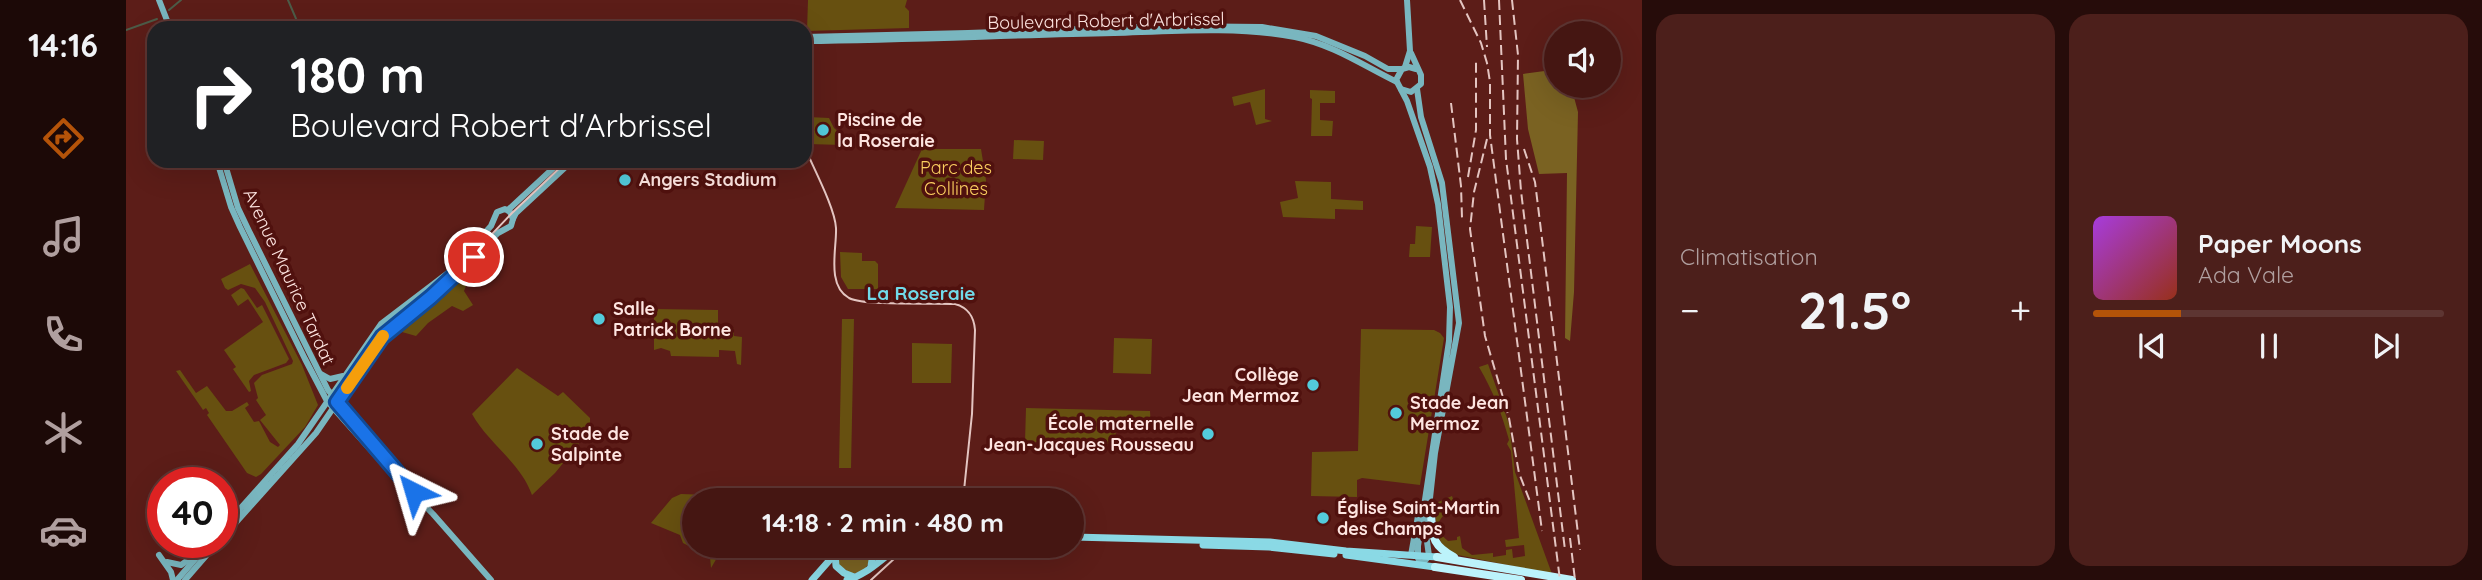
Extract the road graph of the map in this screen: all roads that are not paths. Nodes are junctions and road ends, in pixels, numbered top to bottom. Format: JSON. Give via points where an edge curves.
{"nodes":[{"id":1,"x":159,"y":0,"type":"edge"},
{"id":2,"x":1407,"y":0,"type":"edge"},
{"id":3,"x":167,"y":21,"type":"edge"},
{"id":4,"x":812,"y":39,"type":"edge"},
{"id":5,"x":812,"y":39,"type":"edge"},
{"id":6,"x":1410,"y":51,"type":"junction"},
{"id":7,"x":1404,"y":68,"type":"junction"},
{"id":8,"x":1416,"y":69,"type":"junction"},
{"id":9,"x":1399,"y":86,"type":"junction"},
{"id":10,"x":1417,"y":89,"type":"junction"},
{"id":11,"x":219,"y":168,"type":"edge"},
{"id":12,"x":226,"y":168,"type":"edge"},
{"id":13,"x":553,"y":168,"type":"edge"},
{"id":14,"x":565,"y":168,"type":"edge"},
{"id":15,"x":508,"y":210,"type":"junction"},
{"id":16,"x":513,"y":219,"type":"junction"},
{"id":17,"x":494,"y":220,"type":"junction"},
{"id":18,"x":504,"y":228,"type":"junction"},
{"id":19,"x":318,"y":371,"type":"junction"},
{"id":20,"x":345,"y":375,"type":"junction"},
{"id":21,"x":330,"y":397,"type":"junction"},
{"id":22,"x":335,"y":405,"type":"junction"},
{"id":23,"x":1430,"y":506,"type":"junction"},
{"id":24,"x":238,"y":511,"type":"edge"},
{"id":25,"x":238,"y":520,"type":"edge"},
{"id":26,"x":1084,"y":539,"type":"edge"},
{"id":27,"x":1414,"y":555,"type":"junction"},
{"id":28,"x":1432,"y":555,"type":"junction"},
{"id":29,"x":161,"y":558,"type":"edge"},
{"id":30,"x":190,"y":558,"type":"edge"},
{"id":31,"x":195,"y":558,"type":"edge"},
{"id":32,"x":204,"y":558,"type":"edge"},
{"id":33,"x":830,"y":558,"type":"edge"},
{"id":34,"x":836,"y":558,"type":"edge"},
{"id":35,"x":872,"y":558,"type":"edge"},
{"id":36,"x":885,"y":558,"type":"edge"},
{"id":37,"x":1399,"y":559,"type":"junction"},
{"id":38,"x":167,"y":562,"type":"dead end"},
{"id":39,"x":1462,"y":562,"type":"junction"},
{"id":40,"x":1421,"y":565,"type":"junction"},
{"id":41,"x":1435,"y":567,"type":"junction"},
{"id":42,"x":869,"y":570,"type":"junction"},
{"id":43,"x":858,"y":577,"type":"junction"},
{"id":44,"x":175,"y":580,"type":"edge"},
{"id":45,"x":185,"y":580,"type":"edge"},
{"id":46,"x":491,"y":580,"type":"edge"},
{"id":47,"x":812,"y":580,"type":"edge"},
{"id":48,"x":847,"y":580,"type":"edge"},
{"id":49,"x":1492,"y":580,"type":"edge"},
{"id":50,"x":1521,"y":580,"type":"edge"},
{"id":51,"x":1572,"y":580,"type":"edge"}],
"edges":[{"from":1,"to":3,"type":"street"},
{"from":2,"to":6,"type":"street"},
{"from":4,"to":7,"type":"street","name":"Boulevard Robert d'Arbrissel","via":[[1165,26],[1262,27],[1316,36],[1388,69]]},
{"from":5,"to":9,"type":"street","name":"Boulevard Robert d'Arbrissel","via":[[1261,32],[1325,46],[1360,60]]},
{"from":6,"to":7,"type":"street"},
{"from":6,"to":8,"type":"street"},
{"from":7,"to":8,"type":"street"},
{"from":7,"to":9,"type":"street","via":[[1397,75]]},
{"from":8,"to":10,"type":"street","via":[[1422,79]]},
{"from":9,"to":10,"type":"street","via":[[1409,92]]},
{"from":9,"to":27,"type":"street","via":[[1430,167],[1450,307],[1449,341]]},
{"from":10,"to":23,"type":"street","via":[[1420,117],[1442,183],[1459,323]]},
{"from":11,"to":21,"type":"street","name":"Avenue Maurice Tardat","via":[[232,209],[271,292]]},
{"from":12,"to":19,"type":"street","name":"Avenue Maurice Tardat","via":[[243,220]]},
{"from":13,"to":15,"type":"street"},
{"from":14,"to":16,"type":"street"},
{"from":15,"to":16,"type":"street"},
{"from":15,"to":17,"type":"street","via":[[497,212]]},
{"from":16,"to":18,"type":"street","via":[[511,226]]},
{"from":17,"to":18,"type":"street"},
{"from":17,"to":20,"type":"street","via":[[448,273],[381,324]]},
{"from":18,"to":22,"type":"street","via":[[458,274],[382,337]]},
{"from":19,"to":20,"type":"street","via":[[330,379]]},
{"from":19,"to":21,"type":"street","name":"Avenue Maurice Tardat"},
{"from":20,"to":21,"type":"street"},
{"from":21,"to":22,"type":"street","name":"Avenue Maurice Tardat"},
{"from":21,"to":24,"type":"street","via":[[298,444]]},
{"from":22,"to":25,"type":"street","via":[[316,433]]},
{"from":22,"to":46,"type":"street","name":"Avenue Maurice Tardat"},
{"from":23,"to":28,"type":"street","via":[[1426,534]]},
{"from":23,"to":39,"type":"highway","via":[[1434,541]]},
{"from":26,"to":37,"type":"main road","via":[[1263,544]]},
{"from":27,"to":28,"type":"main road"},
{"from":27,"to":37,"type":"main road"},
{"from":27,"to":40,"type":"street"},
{"from":28,"to":39,"type":"highway"},
{"from":28,"to":40,"type":"street"},
{"from":29,"to":44,"type":"street"},
{"from":30,"to":38,"type":"street","via":[[184,564]]},
{"from":31,"to":44,"type":"street"},
{"from":32,"to":45,"type":"street"},
{"from":33,"to":47,"type":"main road"},
{"from":34,"to":43,"type":"main road","via":[[836,566],[846,575]]},
{"from":35,"to":42,"type":"main road"},
{"from":36,"to":42,"type":"main road"},
{"from":37,"to":40,"type":"main road"},
{"from":39,"to":51,"type":"highway"},
{"from":40,"to":41,"type":"main road"},
{"from":41,"to":49,"type":"street"},
{"from":41,"to":50,"type":"highway"},
{"from":42,"to":43,"type":"main road"},
{"from":43,"to":48,"type":"main road"}]}
